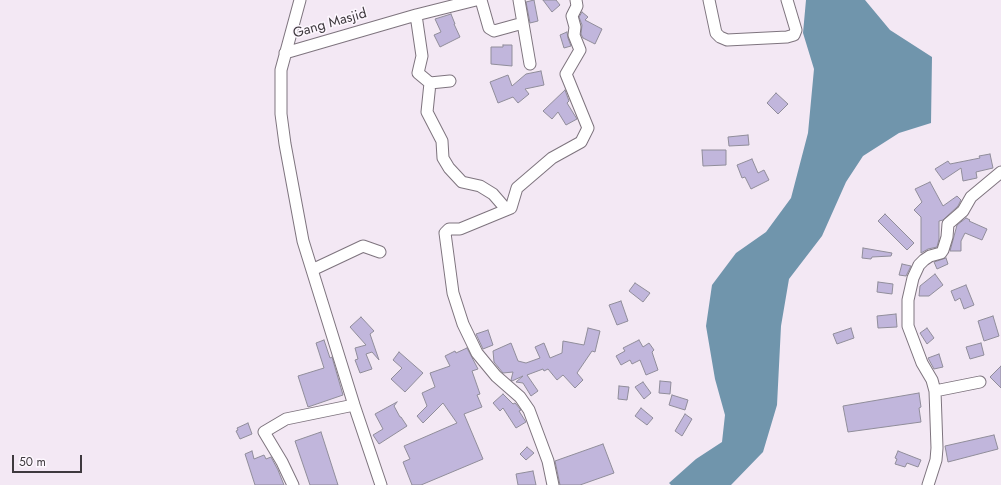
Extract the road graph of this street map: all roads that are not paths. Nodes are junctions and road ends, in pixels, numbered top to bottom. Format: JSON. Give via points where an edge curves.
{"nodes":[{"id":1,"x":300,"y":0,"type":"edge"},
{"id":2,"x":476,"y":0,"type":"edge"},
{"id":3,"x":481,"y":0,"type":"edge"},
{"id":4,"x":519,"y":0,"type":"edge"},
{"id":5,"x":576,"y":0,"type":"edge"},
{"id":6,"x":709,"y":0,"type":"edge"},
{"id":7,"x":787,"y":0,"type":"edge"},
{"id":8,"x":416,"y":15,"type":"junction"},
{"id":9,"x":523,"y":23,"type":"junction"},
{"id":10,"x":285,"y":53,"type":"junction"},
{"id":11,"x":530,"y":64,"type":"dead end"},
{"id":12,"x":450,"y":81,"type":"dead end"},
{"id":13,"x":430,"y":83,"type":"junction"},
{"id":14,"x":1001,"y":172,"type":"edge"},
{"id":15,"x":506,"y":209,"type":"junction"},
{"id":16,"x":380,"y":252,"type":"dead end"},
{"id":17,"x":312,"y":270,"type":"junction"},
{"id":18,"x":980,"y":382,"type":"dead end"},
{"id":19,"x":935,"y":391,"type":"junction"},
{"id":20,"x":354,"y":405,"type":"junction"},
{"id":21,"x":293,"y":485,"type":"edge"},
{"id":22,"x":381,"y":485,"type":"edge"},
{"id":23,"x":553,"y":485,"type":"edge"},
{"id":24,"x":928,"y":485,"type":"edge"}],
"edges":[{"from":1,"to":10,"type":"street"},
{"from":2,"to":8,"type":"street","name":"Gang Masjid"},
{"from":3,"to":9,"type":"street","via":[[489,28],[494,31]]},
{"from":4,"to":9,"type":"street"},
{"from":5,"to":15,"type":"street","via":[[577,6],[572,16],[574,35],[580,50],[566,74],[588,128],[581,142],[552,158],[517,188],[511,208]]},
{"from":6,"to":7,"type":"street","via":[[716,33],[727,40],[794,35],[796,30]]},
{"from":8,"to":10,"type":"street","name":"Gang Masjid"},
{"from":8,"to":13,"type":"street","via":[[422,56],[418,73]]},
{"from":9,"to":11,"type":"street"},
{"from":10,"to":17,"type":"street","via":[[281,70],[281,91],[285,144],[303,241]]},
{"from":12,"to":13,"type":"street"},
{"from":13,"to":15,"type":"street","via":[[427,112],[442,141],[443,158],[448,168],[462,182],[480,186],[493,194]]},
{"from":14,"to":19,"type":"street","via":[[971,197],[963,211],[948,224],[943,250],[924,260],[913,278],[908,300],[908,326]]},
{"from":15,"to":23,"type":"street","via":[[460,229],[449,229],[445,233],[453,293],[476,353],[496,376],[520,397],[529,410],[548,461]]},
{"from":16,"to":17,"type":"street","via":[[363,246]]},
{"from":17,"to":20,"type":"street"},
{"from":18,"to":19,"type":"street"},
{"from":19,"to":24,"type":"street","via":[[938,448]]},
{"from":20,"to":21,"type":"street","via":[[286,419],[264,432]]},
{"from":20,"to":22,"type":"street"}]}
